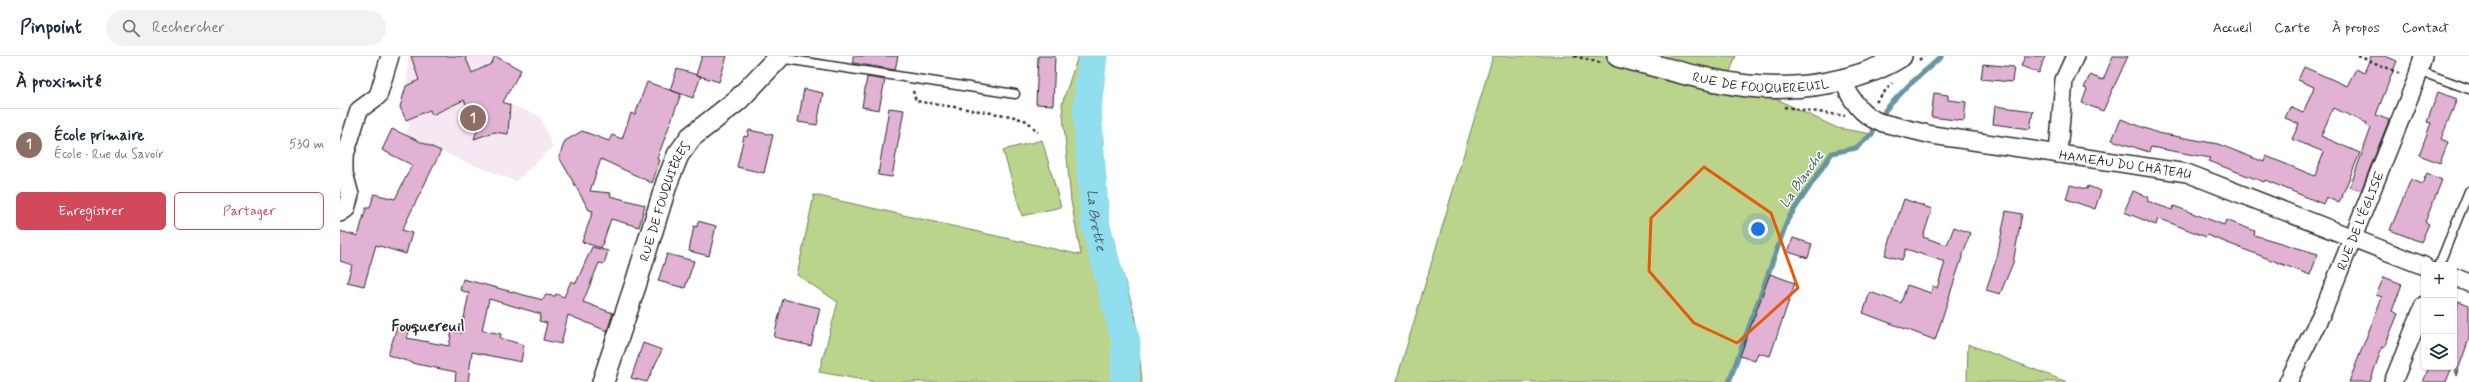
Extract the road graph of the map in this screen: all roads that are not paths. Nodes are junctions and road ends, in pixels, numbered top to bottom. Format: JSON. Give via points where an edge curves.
{"nodes":[{"id":1,"x":390,"y":56,"type":"edge"},
{"id":2,"x":1618,"y":56,"type":"edge"},
{"id":3,"x":2075,"y":56,"type":"edge"},
{"id":4,"x":779,"y":57,"type":"edge"},
{"id":5,"x":1907,"y":60,"type":"edge"},
{"id":6,"x":2420,"y":68,"type":"edge"},
{"id":7,"x":1843,"y":79,"type":"junction"},
{"id":8,"x":2469,"y":89,"type":"edge"},
{"id":9,"x":1015,"y":94,"type":"dead end"},
{"id":10,"x":2058,"y":154,"type":"junction"},
{"id":11,"x":2469,"y":191,"type":"edge"},
{"id":12,"x":340,"y":213,"type":"edge"},
{"id":13,"x":2354,"y":237,"type":"junction"},
{"id":14,"x":2440,"y":262,"type":"edge"},
{"id":15,"x":2421,"y":265,"type":"edge"},
{"id":16,"x":2457,"y":278,"type":"edge"},
{"id":17,"x":2469,"y":283,"type":"edge"},
{"id":18,"x":2421,"y":312,"type":"edge"},
{"id":19,"x":603,"y":382,"type":"edge"},
{"id":20,"x":2288,"y":382,"type":"edge"},
{"id":21,"x":2393,"y":382,"type":"edge"}],
"edges":[{"from":1,"to":12,"type":"street","via":[[378,96],[359,110],[344,158],[344,173],[350,196],[346,209]]},
{"from":2,"to":7,"type":"street","name":"RUE DE FOUQUEREUIL","via":[[1749,86],[1800,86]]},
{"from":3,"to":10,"type":"street","via":[[2064,80]]},
{"from":4,"to":9,"type":"lane"},
{"from":4,"to":19,"type":"street","name":"RUE DE FOUQUIÈRES","via":[[738,100],[691,137],[678,155],[666,182]]},
{"from":5,"to":7,"type":"street","name":"RUE DE FOUQUEREUIL"},
{"from":6,"to":8,"type":"lane"},
{"from":6,"to":13,"type":"street","name":"RUE DE L'ÉGLISE"},
{"from":7,"to":10,"type":"street","name":"HAMEAU DU CHÂTEAU","via":[[1851,99],[1875,119],[1932,135]]},
{"from":10,"to":13,"type":"street","name":"HAMEAU DU CHÂTEAU","via":[[2188,173]]},
{"from":11,"to":14,"type":"lane"},
{"from":13,"to":15,"type":"street","name":"HAMEAU DU CHÂTEAU"},
{"from":13,"to":20,"type":"street","name":"RUE DE L'ÉGLISE","via":[[2324,309]]},
{"from":16,"to":17,"type":"street"},
{"from":18,"to":21,"type":"street"}]}
